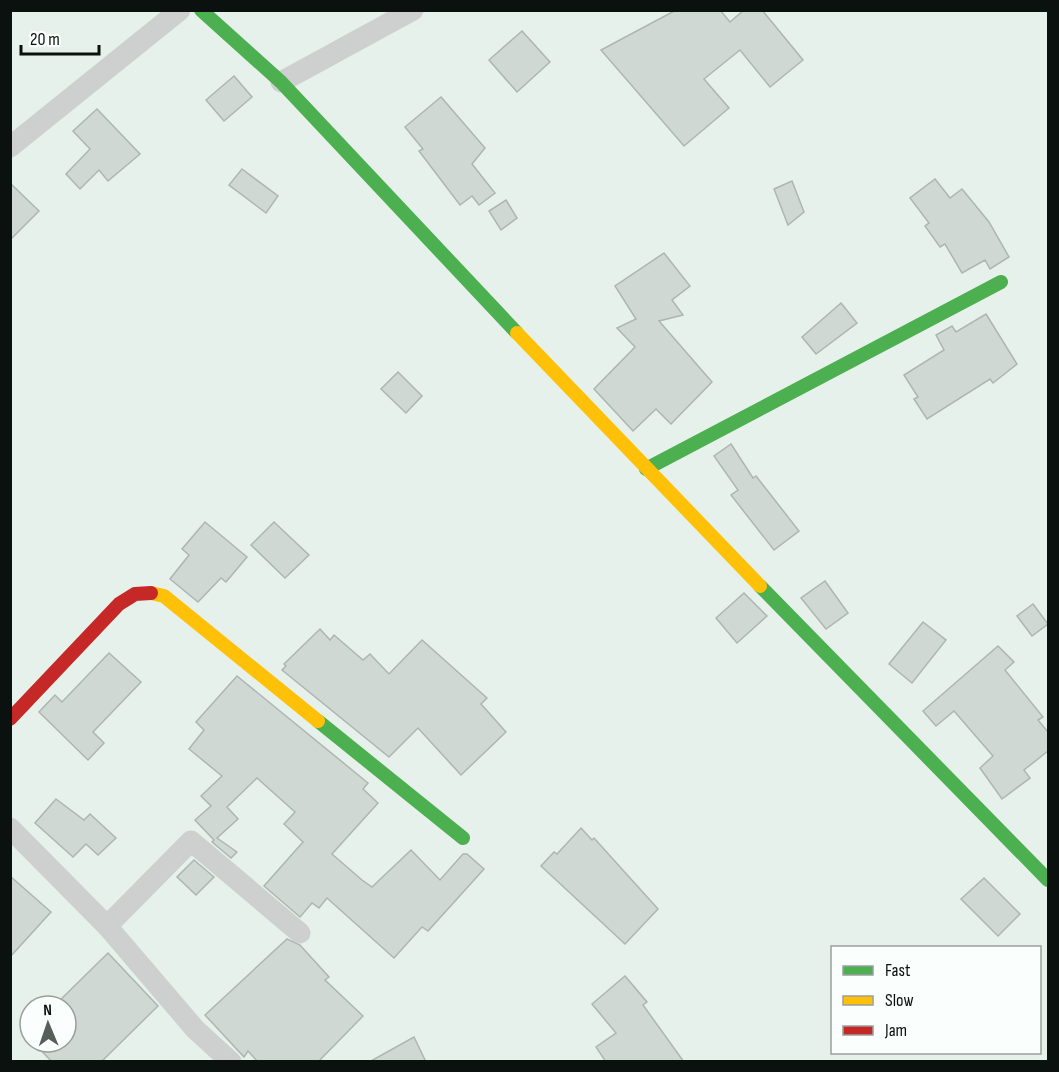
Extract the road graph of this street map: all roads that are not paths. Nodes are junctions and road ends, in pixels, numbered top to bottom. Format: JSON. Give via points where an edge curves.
{"nodes":[{"id":1,"x":180,"y":10,"type":"edge"},
{"id":2,"x":201,"y":10,"type":"edge"},
{"id":3,"x":413,"y":10,"type":"edge"},
{"id":4,"x":281,"y":82,"type":"junction"},
{"id":5,"x":10,"y":147,"type":"edge"},
{"id":6,"x":1001,"y":282,"type":"dead end"},
{"id":7,"x":646,"y":469,"type":"junction"},
{"id":8,"x":10,"y":718,"type":"edge"},
{"id":9,"x":10,"y":828,"type":"edge"},
{"id":10,"x":463,"y":838,"type":"dead end"},
{"id":11,"x":1048,"y":880,"type":"edge"},
{"id":12,"x":107,"y":926,"type":"junction"},
{"id":13,"x":300,"y":933,"type":"dead end"},
{"id":14,"x":231,"y":1062,"type":"edge"}],
"edges":[{"from":1,"to":5,"type":"street"},
{"from":2,"to":4,"type":"street"},
{"from":3,"to":4,"type":"street"},
{"from":4,"to":7,"type":"street"},
{"from":6,"to":7,"type":"street"},
{"from":7,"to":11,"type":"street"},
{"from":8,"to":10,"type":"street","via":[[119,604],[132,594],[147,591],[164,596]]},
{"from":9,"to":12,"type":"street"},
{"from":12,"to":13,"type":"street","via":[[191,841]]},
{"from":12,"to":14,"type":"street","via":[[195,1029]]}]}
